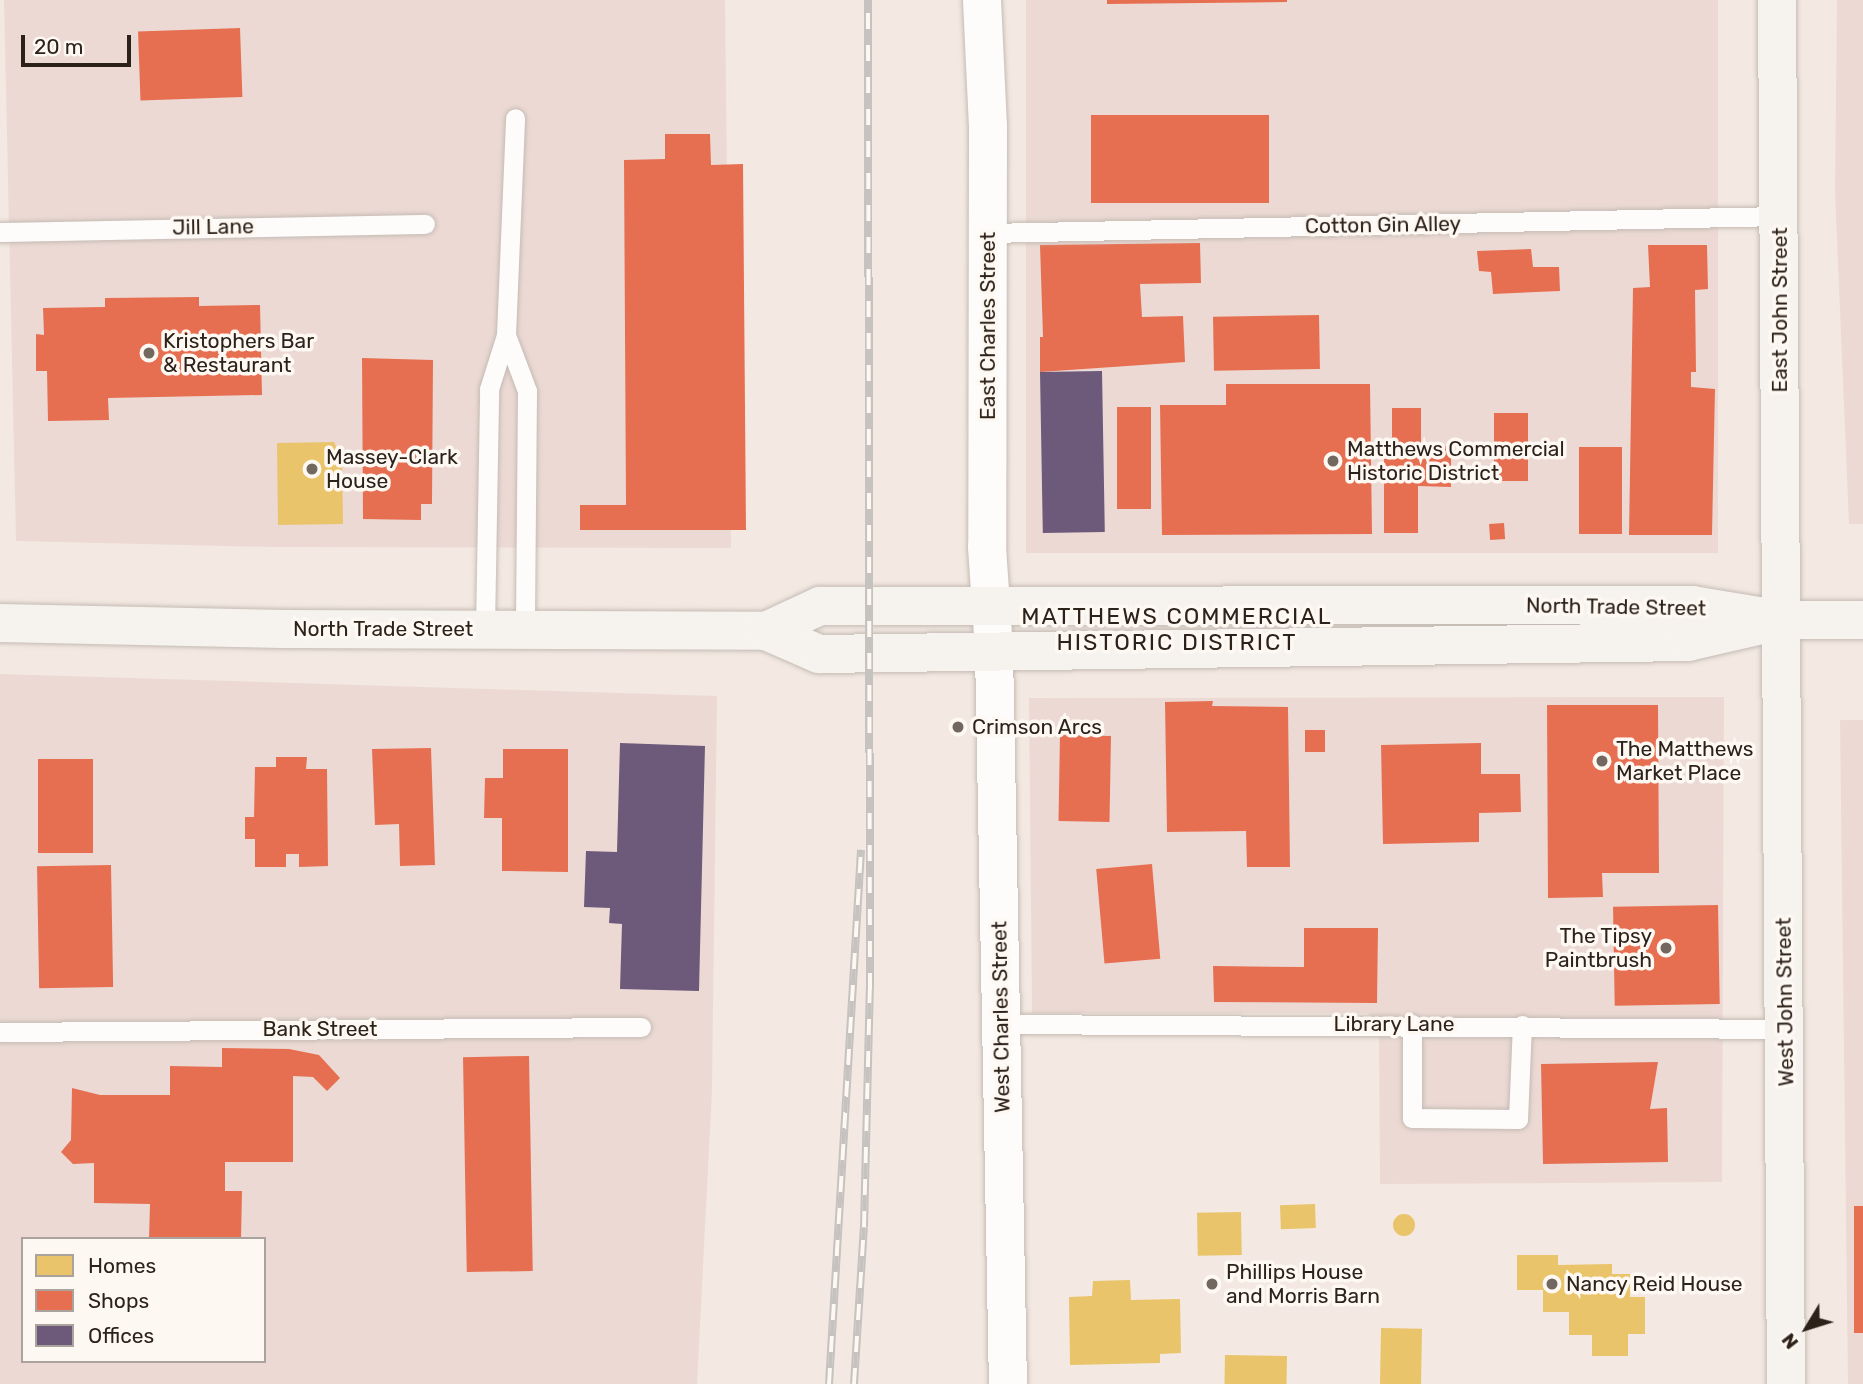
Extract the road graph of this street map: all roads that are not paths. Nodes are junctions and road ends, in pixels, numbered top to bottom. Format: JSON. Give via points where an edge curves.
{"nodes":[{"id":1,"x":982,"y":0,"type":"edge"},
{"id":2,"x":1777,"y":0,"type":"edge"},
{"id":3,"x":515,"y":118,"type":"dead end"},
{"id":4,"x":1779,"y":216,"type":"junction"},
{"id":5,"x":425,"y":224,"type":"dead end"},
{"id":6,"x":0,"y":232,"type":"edge"},
{"id":7,"x":988,"y":233,"type":"junction"},
{"id":8,"x":506,"y":335,"type":"junction"},
{"id":9,"x":992,"y":606,"type":"junction"},
{"id":10,"x":1783,"y":620,"type":"junction"},
{"id":11,"x":1863,"y":620,"type":"edge"},
{"id":12,"x":0,"y":623,"type":"edge"},
{"id":13,"x":485,"y":629,"type":"junction"},
{"id":14,"x":525,"y":629,"type":"junction"},
{"id":15,"x":766,"y":631,"type":"junction"},
{"id":16,"x":994,"y":651,"type":"junction"},
{"id":17,"x":1000,"y":1024,"type":"junction"},
{"id":18,"x":1412,"y":1024,"type":"junction"},
{"id":19,"x":1522,"y":1025,"type":"junction"},
{"id":20,"x":640,"y":1027,"type":"dead end"},
{"id":21,"x":1786,"y":1029,"type":"junction"},
{"id":22,"x":0,"y":1031,"type":"edge"},
{"id":23,"x":1007,"y":1384,"type":"edge"},
{"id":24,"x":1786,"y":1384,"type":"edge"}],
"edges":[{"from":1,"to":7,"type":"street","name":"East Charles Street"},
{"from":2,"to":4,"type":"main road","name":"East John Street"},
{"from":3,"to":8,"type":"lane"},
{"from":4,"to":7,"type":"lane","name":"Cotton Gin Alley"},
{"from":4,"to":10,"type":"main road","name":"East John Street"},
{"from":5,"to":6,"type":"lane","name":"Jill Lane"},
{"from":7,"to":9,"type":"street","name":"East Charles Street","via":[[987,547]]},
{"from":8,"to":13,"type":"lane","via":[[489,389]]},
{"from":8,"to":14,"type":"lane","via":[[527,391]]},
{"from":9,"to":10,"type":"main road","name":"North Trade Street","via":[[1692,605]]},
{"from":9,"to":15,"type":"main road","name":"North Trade Street","via":[[820,606]]},
{"from":9,"to":16,"type":"street","name":"East Charles Street"},
{"from":10,"to":11,"type":"main road"},
{"from":10,"to":16,"type":"main road","name":"North Trade Street","via":[[1688,642]]},
{"from":10,"to":21,"type":"main road","name":"West John Street"},
{"from":12,"to":13,"type":"main road","name":"North Trade Street"},
{"from":13,"to":14,"type":"main road","name":"North Trade Street"},
{"from":14,"to":15,"type":"main road","name":"North Trade Street"},
{"from":15,"to":16,"type":"main road","name":"North Trade Street","via":[[819,654]]},
{"from":16,"to":17,"type":"street","name":"West Charles Street"},
{"from":17,"to":18,"type":"lane","name":"Library Lane"},
{"from":17,"to":23,"type":"street","name":"West Charles Street"},
{"from":18,"to":19,"type":"lane","name":"Library Lane"},
{"from":18,"to":19,"type":"lane","via":[[1412,1118],[1492,1119],[1518,1119]]},
{"from":19,"to":21,"type":"lane","name":"Library Lane"},
{"from":20,"to":22,"type":"lane","name":"Bank Street"},
{"from":21,"to":24,"type":"main road","name":"West John Street"}]}
